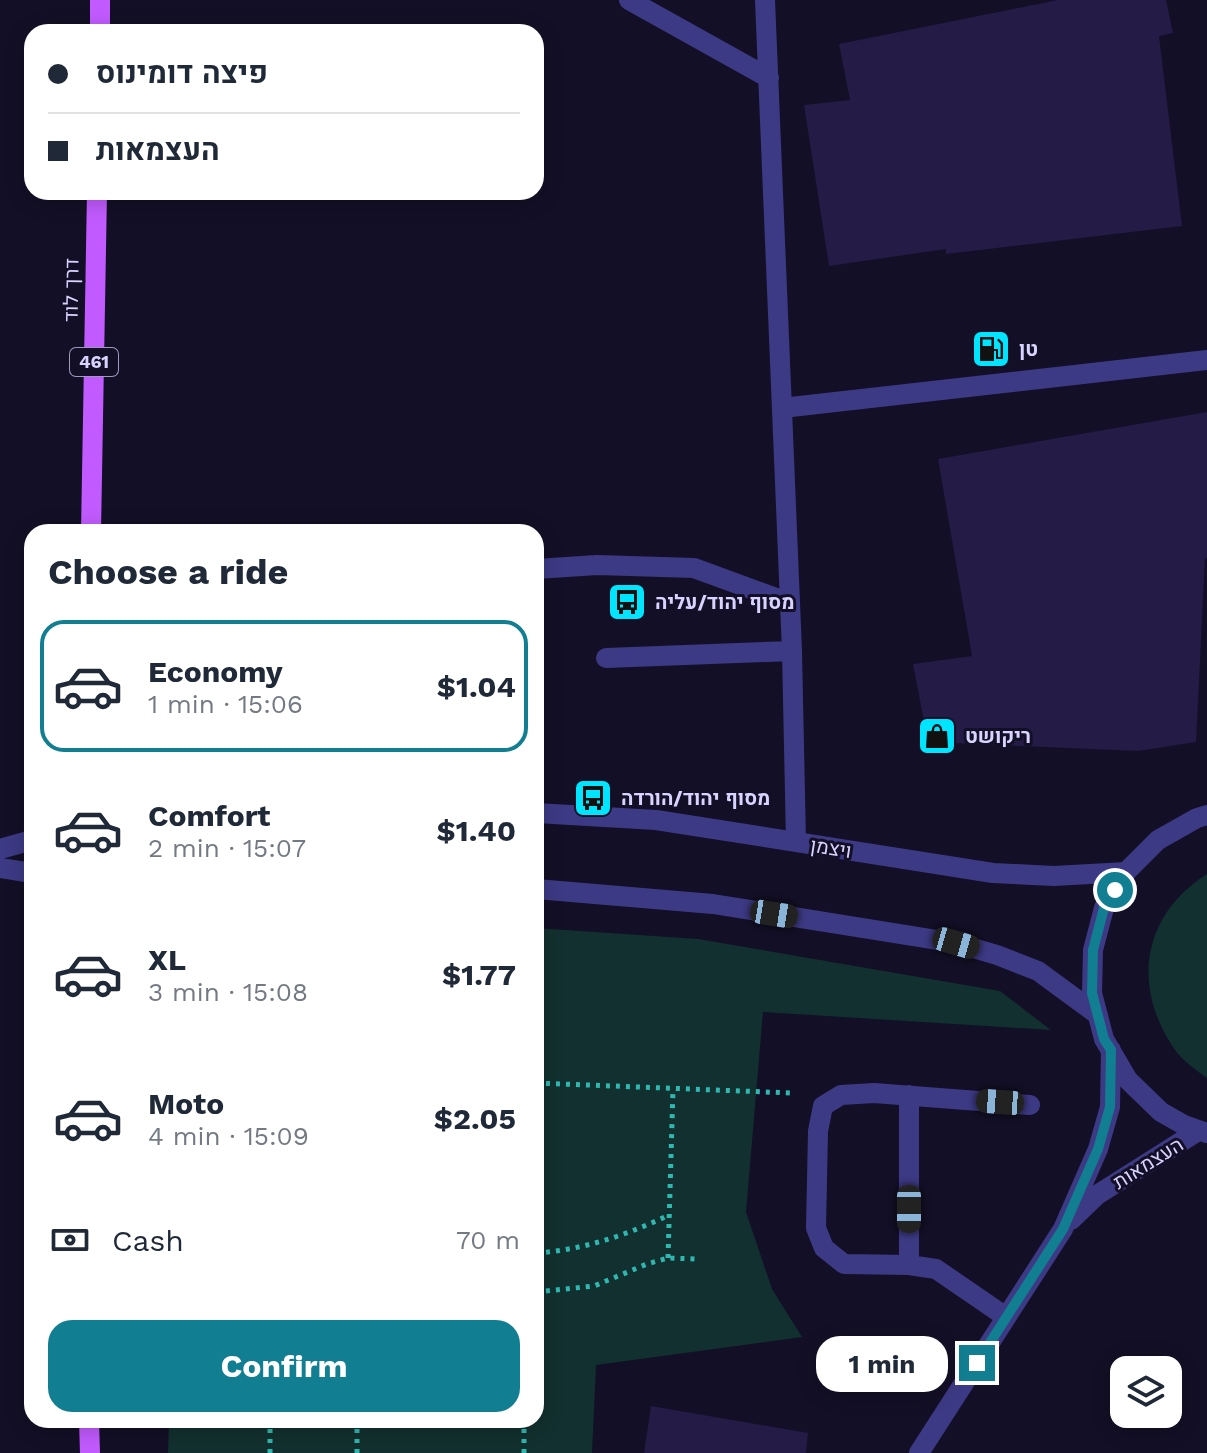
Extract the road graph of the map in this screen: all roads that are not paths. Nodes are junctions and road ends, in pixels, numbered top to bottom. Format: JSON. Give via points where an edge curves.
{"nodes":[{"id":1,"x":100,"y":0,"type":"edge"},
{"id":2,"x":629,"y":0,"type":"edge"},
{"id":3,"x":765,"y":0,"type":"edge"},
{"id":4,"x":100,"y":24,"type":"edge"},
{"id":5,"x":769,"y":78,"type":"junction"},
{"id":6,"x":97,"y":200,"type":"edge"},
{"id":7,"x":1207,"y":360,"type":"edge"},
{"id":8,"x":782,"y":408,"type":"junction"},
{"id":9,"x":91,"y":524,"type":"edge"},
{"id":10,"x":544,"y":568,"type":"edge"},
{"id":11,"x":790,"y":603,"type":"junction"},
{"id":12,"x":792,"y":651,"type":"junction"},
{"id":13,"x":606,"y":658,"type":"dead end"},
{"id":14,"x":1207,"y":801,"type":"edge"},
{"id":15,"x":544,"y":813,"type":"edge"},
{"id":16,"x":1207,"y":815,"type":"edge"},
{"id":17,"x":1185,"y":824,"type":"junction"},
{"id":18,"x":24,"y":842,"type":"edge"},
{"id":19,"x":796,"y":842,"type":"junction"},
{"id":20,"x":0,"y":849,"type":"edge"},
{"id":21,"x":0,"y":868,"type":"edge"},
{"id":22,"x":24,"y":872,"type":"edge"},
{"id":23,"x":1126,"y":872,"type":"junction"},
{"id":24,"x":544,"y":890,"type":"edge"},
{"id":25,"x":1098,"y":1015,"type":"junction"},
{"id":26,"x":1111,"y":1050,"type":"junction"},
{"id":27,"x":909,"y":1095,"type":"junction"},
{"id":28,"x":1030,"y":1105,"type":"dead end"},
{"id":29,"x":1203,"y":1132,"type":"edge"},
{"id":30,"x":1063,"y":1229,"type":"junction"},
{"id":31,"x":909,"y":1265,"type":"junction"},
{"id":32,"x":1006,"y":1317,"type":"junction"},
{"id":33,"x":89,"y":1428,"type":"edge"},
{"id":34,"x":90,"y":1453,"type":"edge"},
{"id":35,"x":919,"y":1453,"type":"edge"}],
"edges":[{"from":1,"to":4,"type":"main road"},
{"from":2,"to":5,"type":"street"},
{"from":3,"to":5,"type":"street"},
{"from":5,"to":8,"type":"street"},
{"from":6,"to":9,"type":"main road","name":"דרך לוד","number":"461"},
{"from":7,"to":8,"type":"street"},
{"from":8,"to":11,"type":"street"},
{"from":10,"to":11,"type":"street","via":[[694,568]]},
{"from":11,"to":12,"type":"street"},
{"from":12,"to":13,"type":"street"},
{"from":12,"to":19,"type":"street"},
{"from":14,"to":17,"type":"street"},
{"from":15,"to":19,"type":"street","name":"ויצמן","via":[[656,820]]},
{"from":16,"to":17,"type":"street"},
{"from":17,"to":23,"type":"street","via":[[1158,840]]},
{"from":18,"to":20,"type":"street"},
{"from":19,"to":23,"type":"street","name":"ויצמן","via":[[993,873]]},
{"from":21,"to":22,"type":"street"},
{"from":23,"to":25,"type":"street","via":[[1104,908],[1093,950],[1092,993]]},
{"from":24,"to":25,"type":"street","via":[[713,904],[956,943],[1038,971]]},
{"from":25,"to":26,"type":"street"},
{"from":26,"to":29,"type":"street","via":[[1128,1080],[1161,1112]]},
{"from":26,"to":30,"type":"street","name":"העצמאות","via":[[1110,1107]]},
{"from":27,"to":28,"type":"street"},
{"from":27,"to":31,"type":"street"},
{"from":27,"to":31,"type":"street","via":[[841,1095],[823,1106],[816,1228],[824,1248],[844,1264]]},
{"from":29,"to":30,"type":"street","name":"העצמאות","via":[[1097,1195]]},
{"from":30,"to":32,"type":"street","name":"העצמאות"},
{"from":31,"to":32,"type":"street","via":[[936,1269]]},
{"from":32,"to":35,"type":"street","name":"העצמאות"},
{"from":33,"to":34,"type":"main road"}]}
